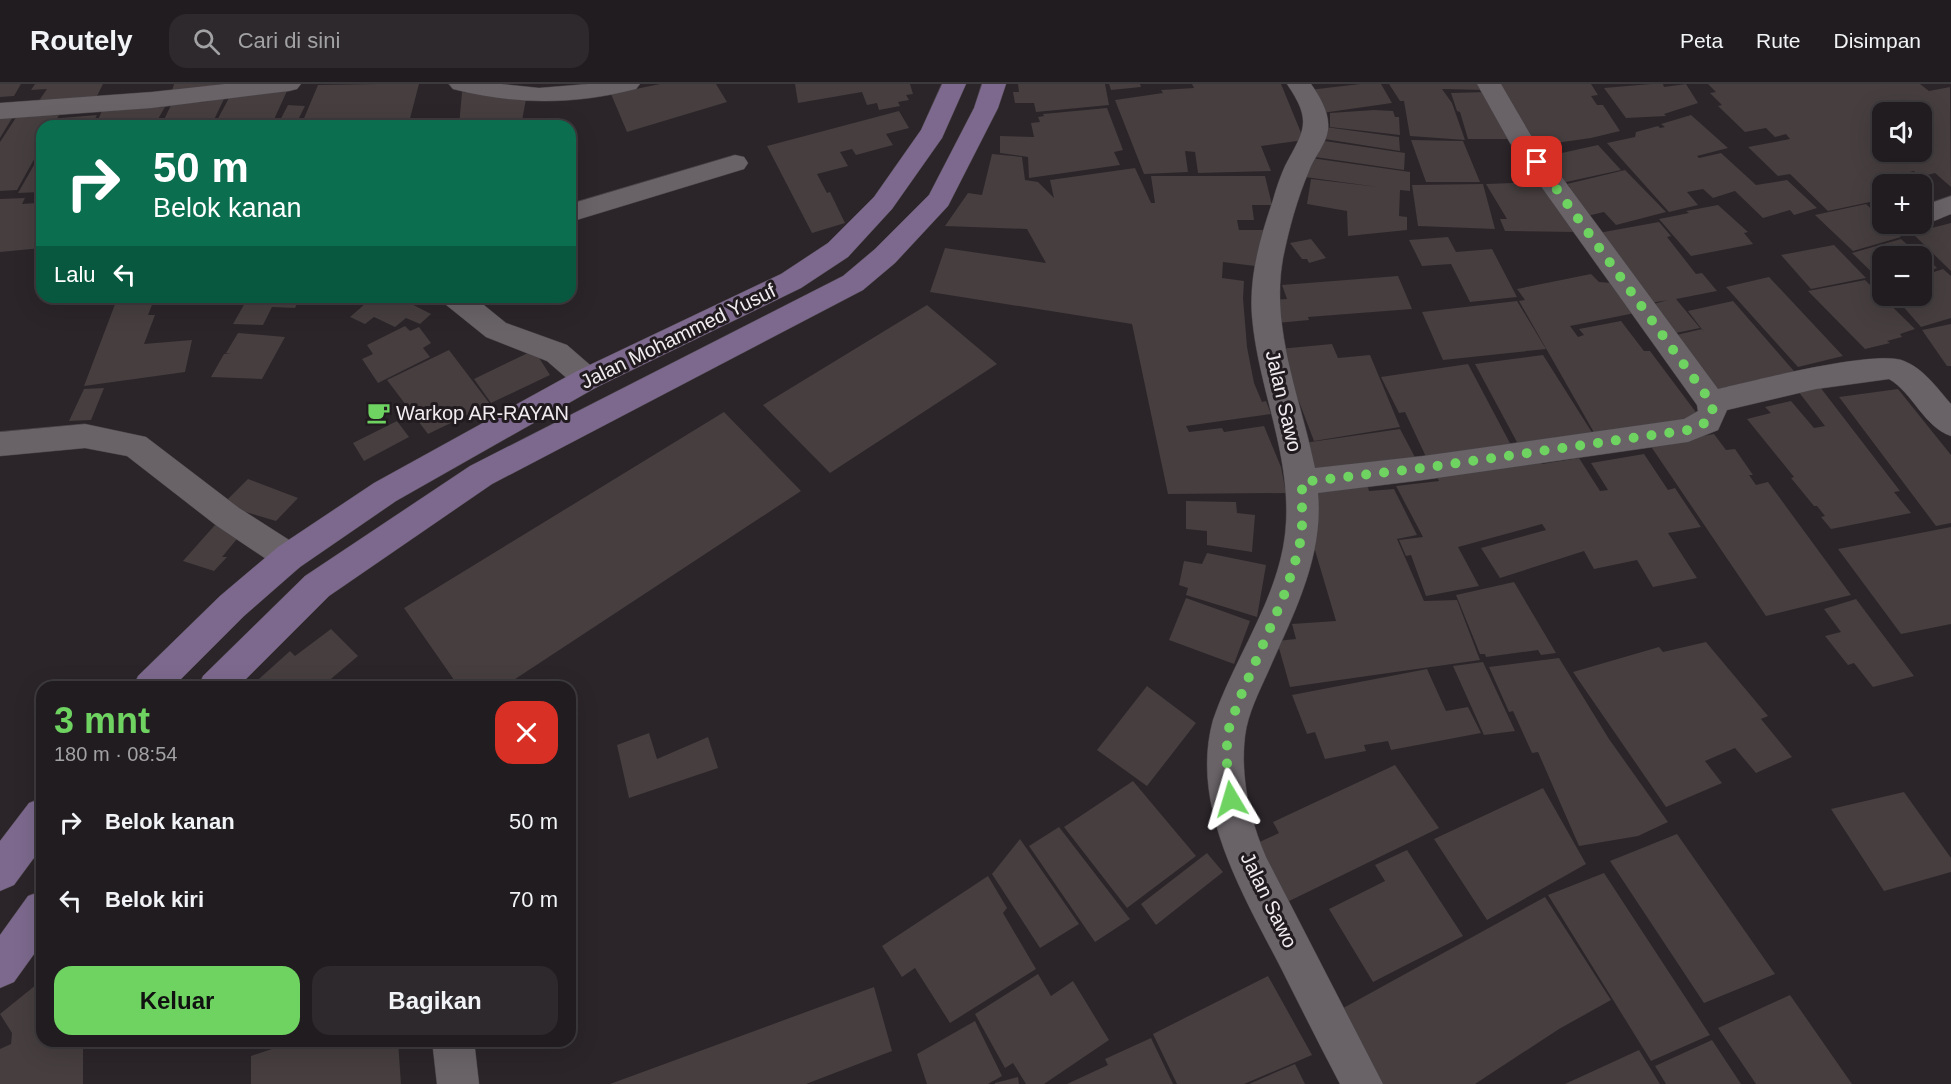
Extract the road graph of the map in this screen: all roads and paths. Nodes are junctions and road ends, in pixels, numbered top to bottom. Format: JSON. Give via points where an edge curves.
{"nodes":[{"id":1,"x":289,"y":84,"type":"edge"},
{"id":2,"x":462,"y":84,"type":"edge"},
{"id":3,"x":628,"y":84,"type":"edge"},
{"id":4,"x":954,"y":84,"type":"edge"},
{"id":5,"x":994,"y":84,"type":"edge"},
{"id":6,"x":1299,"y":84,"type":"edge"},
{"id":7,"x":1489,"y":84,"type":"edge"},
{"id":8,"x":492,"y":87,"type":"edge"},
{"id":9,"x":0,"y":111,"type":"edge"},
{"id":10,"x":735,"y":163,"type":"dead end"},
{"id":11,"x":1951,"y":205,"type":"edge"},
{"id":12,"x":576,"y":211,"type":"edge"},
{"id":13,"x":1932,"y":212,"type":"edge"},
{"id":14,"x":462,"y":303,"type":"edge"},
{"id":15,"x":587,"y":379,"type":"junction"},
{"id":16,"x":1711,"y":402,"type":"junction"},
{"id":17,"x":1951,"y":424,"type":"edge"},
{"id":18,"x":0,"y":444,"type":"edge"},
{"id":19,"x":1302,"y":482,"type":"junction"},
{"id":20,"x":289,"y":557,"type":"junction"},
{"id":21,"x":156,"y":681,"type":"edge"},
{"id":22,"x":221,"y":681,"type":"edge"},
{"id":23,"x":36,"y":824,"type":"edge"},
{"id":24,"x":0,"y":872,"type":"edge"},
{"id":25,"x":36,"y":918,"type":"edge"},
{"id":26,"x":0,"y":968,"type":"edge"},
{"id":27,"x":1362,"y":1084,"type":"edge"}],
"edges":[{"from":1,"to":9,"type":"street","via":[[152,100]]},
{"from":2,"to":8,"type":"street"},
{"from":3,"to":8,"type":"street","via":[[549,96]]},
{"from":4,"to":15,"type":"main road","name":"Jalan Mohammed Yusuf","via":[[933,132],[884,204],[838,250],[791,282]]},
{"from":5,"to":22,"type":"main road","name":"Jalan Mohammed Yusuf","via":[[986,108],[939,200],[853,283],[481,475],[317,586]]},
{"from":6,"to":19,"type":"street","name":"Jalan Sawo","via":[[1313,110],[1314,140],[1297,169],[1285,206],[1266,280],[1265,306]]},
{"from":7,"to":16,"type":"street","via":[[1519,137]]},
{"from":10,"to":12,"type":"street"},
{"from":11,"to":13,"type":"street"},
{"from":14,"to":15,"type":"street","via":[[496,330],[557,353]]},
{"from":15,"to":20,"type":"main road","name":"Jalan Mohammed Yusuf","via":[[385,492]]},
{"from":16,"to":17,"type":"street","via":[[1816,378],[1893,368],[1909,377]]},
{"from":16,"to":19,"type":"street","via":[[1713,412],[1707,422],[1688,430]]},
{"from":18,"to":20,"type":"street","via":[[85,436],[135,446],[228,517]]},
{"from":19,"to":27,"type":"street","name":"Jalan Sawo","via":[[1302,535],[1283,598],[1227,734],[1227,780],[1239,836],[1264,896]]},
{"from":20,"to":21,"type":"main road","name":"Jalan Mohammed Yusuf","via":[[231,606]]},
{"from":23,"to":24,"type":"main road"},
{"from":25,"to":26,"type":"main road"}]}
